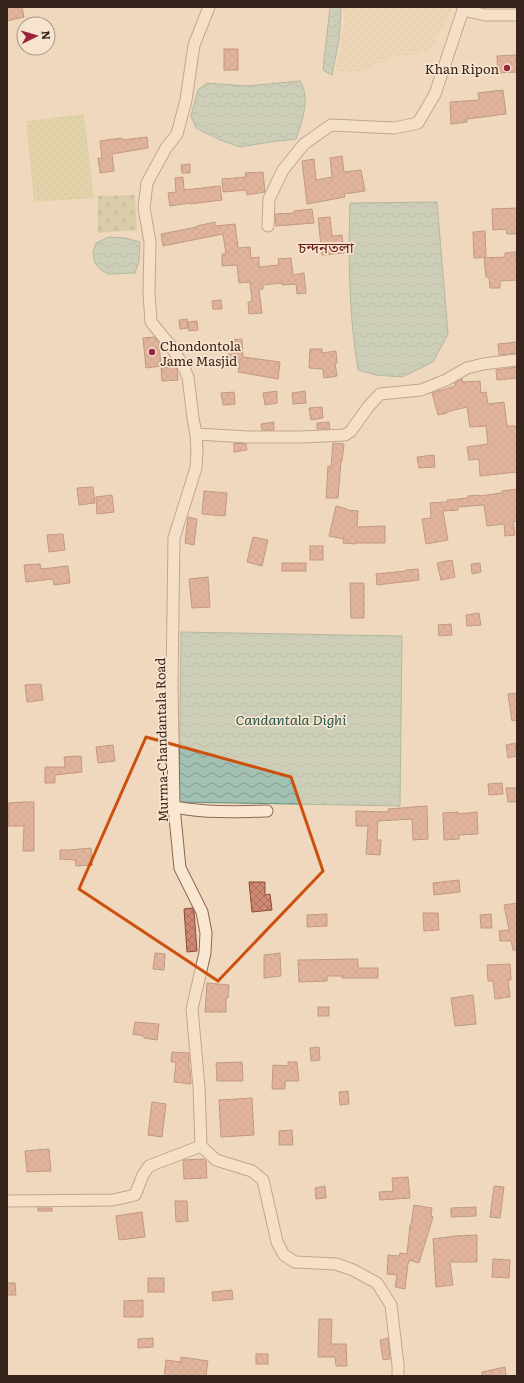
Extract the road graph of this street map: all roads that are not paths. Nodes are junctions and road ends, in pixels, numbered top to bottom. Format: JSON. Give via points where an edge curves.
{"nodes":[{"id":1,"x":208,"y":7,"type":"edge"},
{"id":2,"x":464,"y":9,"type":"edge"},
{"id":3,"x":517,"y":15,"type":"edge"},
{"id":4,"x":268,"y":226,"type":"dead end"},
{"id":5,"x":517,"y":360,"type":"edge"},
{"id":6,"x":196,"y":434,"type":"junction"},
{"id":7,"x":174,"y":807,"type":"junction"},
{"id":8,"x":267,"y":811,"type":"dead end"},
{"id":9,"x":201,"y":1146,"type":"junction"},
{"id":10,"x":7,"y":1201,"type":"edge"},
{"id":11,"x":398,"y":1376,"type":"edge"}],
"edges":[{"from":1,"to":6,"type":"street","name":"Murma-Chandantala Road","via":[[194,45],[186,100],[177,134],[166,148],[148,183],[144,208],[150,242],[151,322],[170,345],[188,377]]},
{"from":2,"to":3,"type":"street","via":[[485,15]]},
{"from":2,"to":4,"type":"street","via":[[435,94],[418,123],[394,128],[331,125],[304,144],[283,170],[268,199]]},
{"from":5,"to":6,"type":"street","via":[[467,368],[421,390],[380,394],[345,435],[248,437]]},
{"from":6,"to":7,"type":"street","name":"Murma-Chandantala Road","via":[[196,468],[174,538]]},
{"from":7,"to":8,"type":"street","via":[[223,813]]},
{"from":7,"to":9,"type":"street","name":"Murma-Chandantala Road","via":[[180,868],[202,912],[206,933],[204,959],[192,1009]]},
{"from":9,"to":10,"type":"street","via":[[149,1166],[135,1195],[113,1200]]},
{"from":9,"to":11,"type":"street","via":[[216,1160],[252,1171],[263,1180],[277,1242],[284,1255],[295,1262],[336,1264],[377,1283],[391,1306]]}]}
